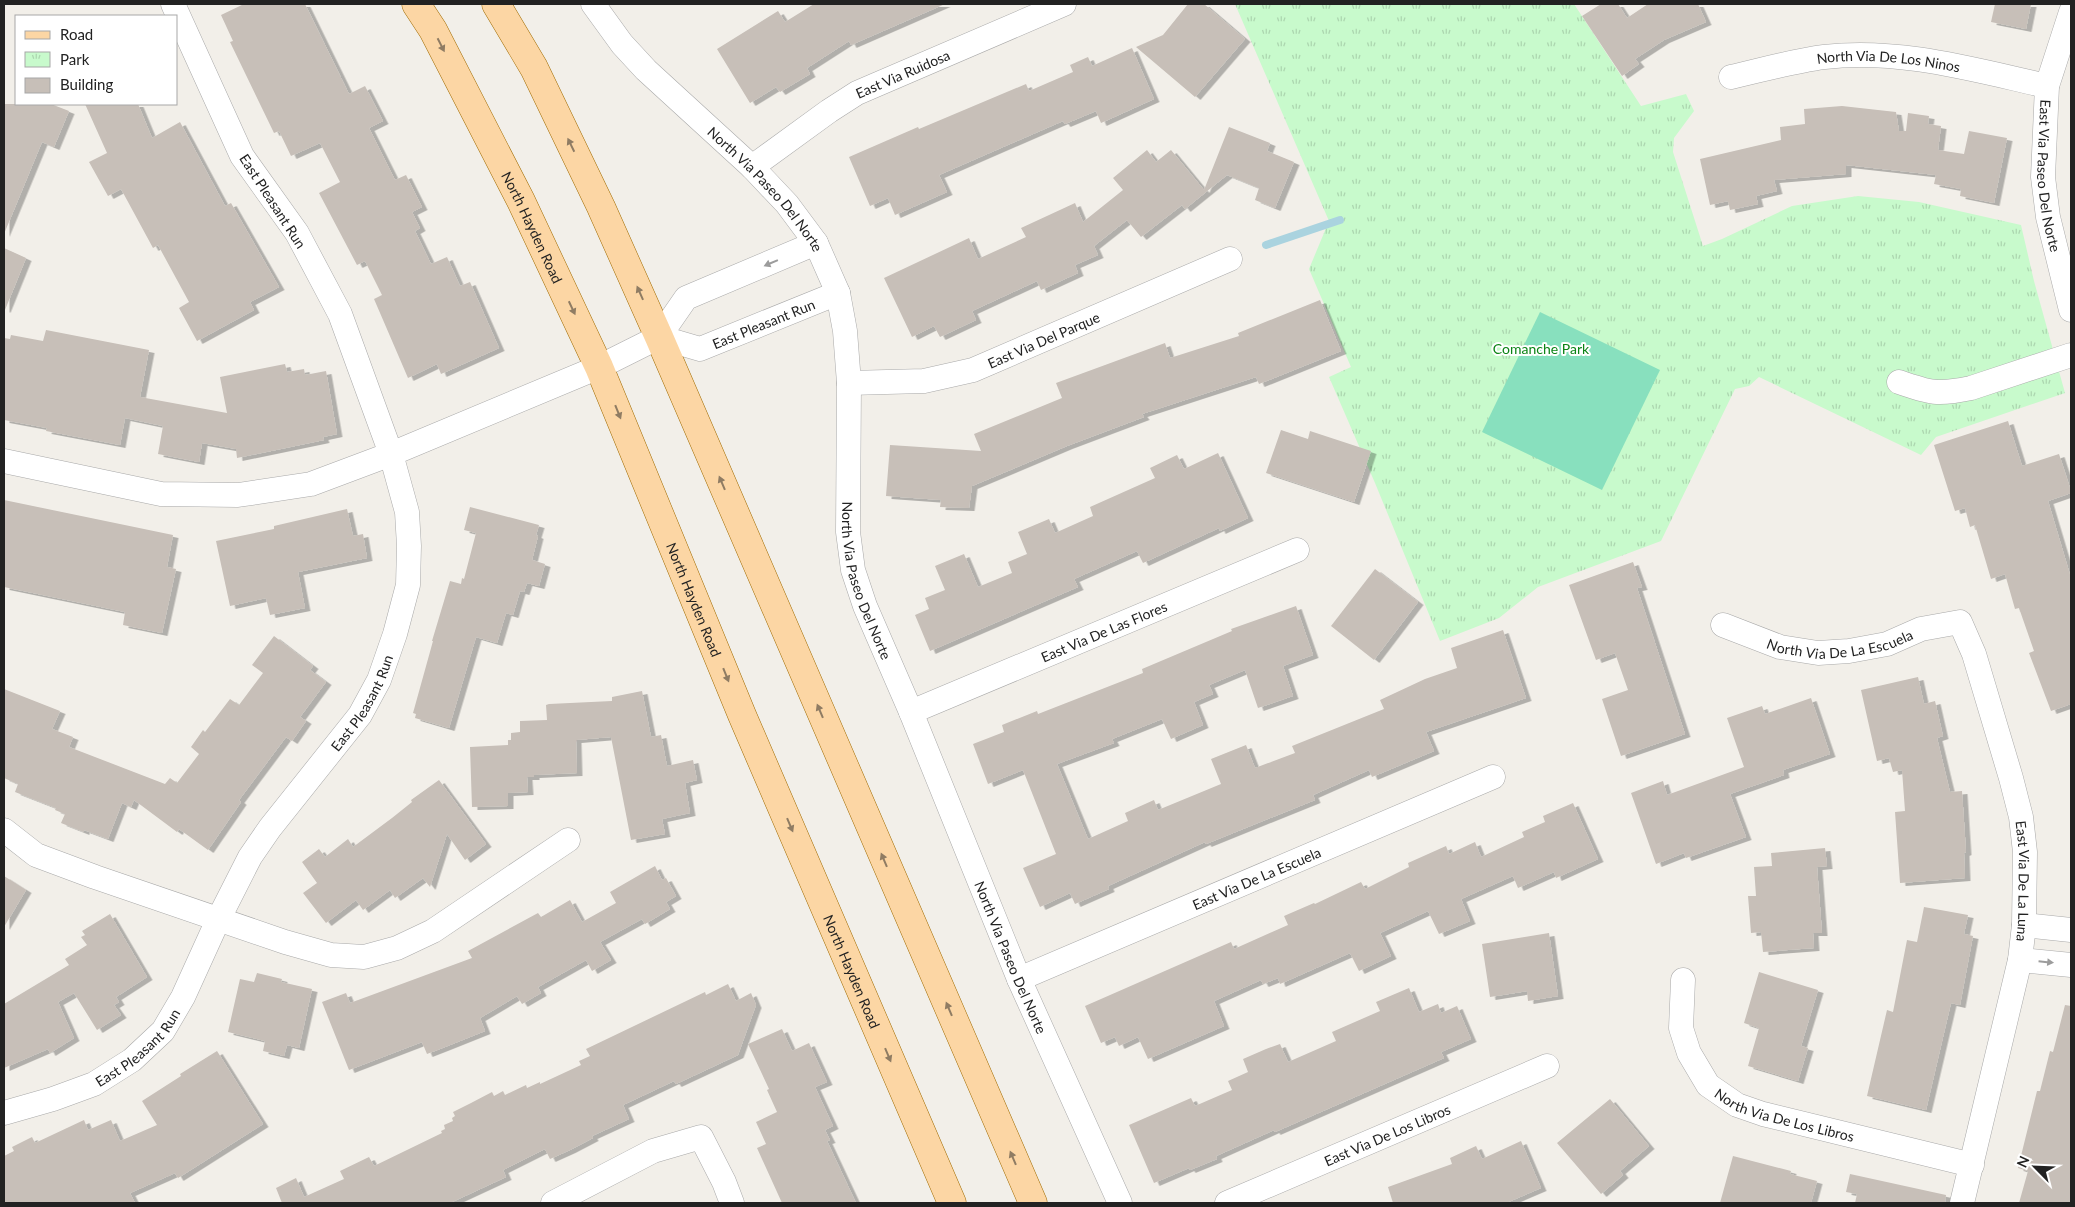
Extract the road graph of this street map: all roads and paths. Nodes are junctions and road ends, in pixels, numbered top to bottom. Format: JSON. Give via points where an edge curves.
{"nodes":[{"id":1,"x":416,"y":4,"type":"edge"},
{"id":2,"x":496,"y":4,"type":"edge"},
{"id":3,"x":593,"y":4,"type":"edge"},
{"id":4,"x":1064,"y":4,"type":"edge"},
{"id":5,"x":2071,"y":12,"type":"edge"},
{"id":6,"x":178,"y":15,"type":"edge"},
{"id":7,"x":1731,"y":77,"type":"dead end"},
{"id":8,"x":2047,"y":86,"type":"junction"},
{"id":9,"x":752,"y":167,"type":"junction"},
{"id":10,"x":816,"y":243,"type":"junction"},
{"id":11,"x":1230,"y":259,"type":"dead end"},
{"id":12,"x":838,"y":293,"type":"junction"},
{"id":13,"x":2071,"y":310,"type":"edge"},
{"id":14,"x":660,"y":337,"type":"junction"},
{"id":15,"x":2071,"y":356,"type":"edge"},
{"id":16,"x":599,"y":367,"type":"junction"},
{"id":17,"x":1899,"y":382,"type":"dead end"},
{"id":18,"x":848,"y":383,"type":"junction"},
{"id":19,"x":391,"y":454,"type":"junction"},
{"id":20,"x":4,"y":461,"type":"edge"},
{"id":21,"x":1296,"y":550,"type":"dead end"},
{"id":22,"x":1960,"y":622,"type":"joint"},
{"id":23,"x":1723,"y":626,"type":"dead end"},
{"id":24,"x":910,"y":712,"type":"junction"},
{"id":25,"x":1493,"y":777,"type":"dead end"},
{"id":26,"x":4,"y":830,"type":"edge"},
{"id":27,"x":568,"y":840,"type":"dead end"},
{"id":28,"x":218,"y":920,"type":"junction"},
{"id":29,"x":2024,"y":925,"type":"junction"},
{"id":30,"x":2071,"y":930,"type":"edge"},
{"id":31,"x":2020,"y":960,"type":"junction"},
{"id":32,"x":2071,"y":965,"type":"edge"},
{"id":33,"x":1019,"y":979,"type":"junction"},
{"id":34,"x":1683,"y":980,"type":"dead end"},
{"id":35,"x":1547,"y":1066,"type":"dead end"},
{"id":36,"x":4,"y":1112,"type":"edge"},
{"id":37,"x":1972,"y":1165,"type":"junction"},
{"id":38,"x":553,"y":1203,"type":"edge"},
{"id":39,"x":732,"y":1203,"type":"edge"},
{"id":40,"x":952,"y":1203,"type":"edge"},
{"id":41,"x":1033,"y":1203,"type":"edge"},
{"id":42,"x":1120,"y":1203,"type":"edge"},
{"id":43,"x":1227,"y":1203,"type":"edge"},
{"id":44,"x":1962,"y":1203,"type":"edge"}],
"edges":[{"from":1,"to":16,"type":"main road","name":"North Hayden Road","one_way":true,"via":[[433,30],[521,201]]},
{"from":14,"to":2,"type":"main road","one_way":true,"via":[[534,68]]},
{"from":3,"to":9,"type":"street","name":"North Via Paseo Del Norte","via":[[646,70]]},
{"from":4,"to":9,"type":"street","name":"East Via Ruidosa","via":[[857,93]]},
{"from":5,"to":8,"type":"street","name":"East Via Paseo Del Norte"},
{"from":6,"to":19,"type":"street","name":"East Pleasant Run","via":[[242,156],[297,233],[340,314]]},
{"from":7,"to":8,"type":"street","name":"North Via De Los Ninos","via":[[1825,57],[1867,55],[1921,58]]},
{"from":8,"to":13,"type":"street","name":"East Via Paseo Del Norte","via":[[2043,177],[2048,217]]},
{"from":9,"to":10,"type":"street","name":"North Via Paseo Del Norte","via":[[787,204]]},
{"from":10,"to":12,"type":"street","name":"North Via Paseo Del Norte"},
{"from":10,"to":14,"type":"street","one_way":true,"via":[[686,298]]},
{"from":11,"to":18,"type":"street","name":"East Via Del Parque","via":[[973,370],[924,380]]},
{"from":12,"to":14,"type":"street","name":"East Pleasant Run","via":[[700,349]]},
{"from":12,"to":18,"type":"street","name":"North Via Paseo Del Norte","via":[[845,331]]},
{"from":14,"to":16,"type":"street"},
{"from":41,"to":14,"type":"main road","one_way":true},
{"from":15,"to":17,"type":"street","via":[[1954,391],[1939,393]]},
{"from":16,"to":19,"type":"street"},
{"from":16,"to":40,"type":"main road","name":"North Hayden Road","one_way":true,"via":[[739,706]]},
{"from":18,"to":24,"type":"street","name":"North Via Paseo Del Norte","via":[[848,532],[853,570]]},
{"from":19,"to":20,"type":"street","via":[[310,484],[238,495],[161,494]]},
{"from":19,"to":28,"type":"street","name":"East Pleasant Run","via":[[407,512],[409,546],[408,585],[396,634],[360,715],[270,828],[250,857]]},
{"from":21,"to":24,"type":"street","name":"East Via De Las Flores"},
{"from":22,"to":23,"type":"street","name":"North Via De La Escuela","via":[[1920,629],[1887,644],[1818,653],[1780,647]]},
{"from":22,"to":29,"type":"street","name":"East Via De La Luna","via":[[1974,654],[2021,817],[2025,852]]},
{"from":24,"to":33,"type":"street","name":"North Via Paseo Del Norte"},
{"from":25,"to":33,"type":"street","name":"East Via De La Escuela"},
{"from":26,"to":28,"type":"street","via":[[36,855]]},
{"from":27,"to":28,"type":"street","via":[[433,931],[397,948],[364,957],[331,955]]},
{"from":28,"to":36,"type":"street","name":"East Pleasant Run","via":[[183,997],[163,1031],[132,1060],[94,1084]]},
{"from":29,"to":30,"type":"street"},
{"from":29,"to":31,"type":"street","name":"East Via De La Luna"},
{"from":31,"to":32,"type":"street","one_way":true},
{"from":31,"to":37,"type":"street","name":"East Via De La Luna"},
{"from":33,"to":42,"type":"street","name":"North Via Paseo Del Norte"},
{"from":34,"to":37,"type":"street","name":"North Via De Los Libros","via":[[1681,1028],[1689,1053],[1708,1085],[1737,1105]]},
{"from":35,"to":43,"type":"street","name":"East Via De Los Libros"},
{"from":37,"to":44,"type":"street","name":"East Via De La Luna"},
{"from":38,"to":39,"type":"street","via":[[652,1151],[701,1137]]}]}
